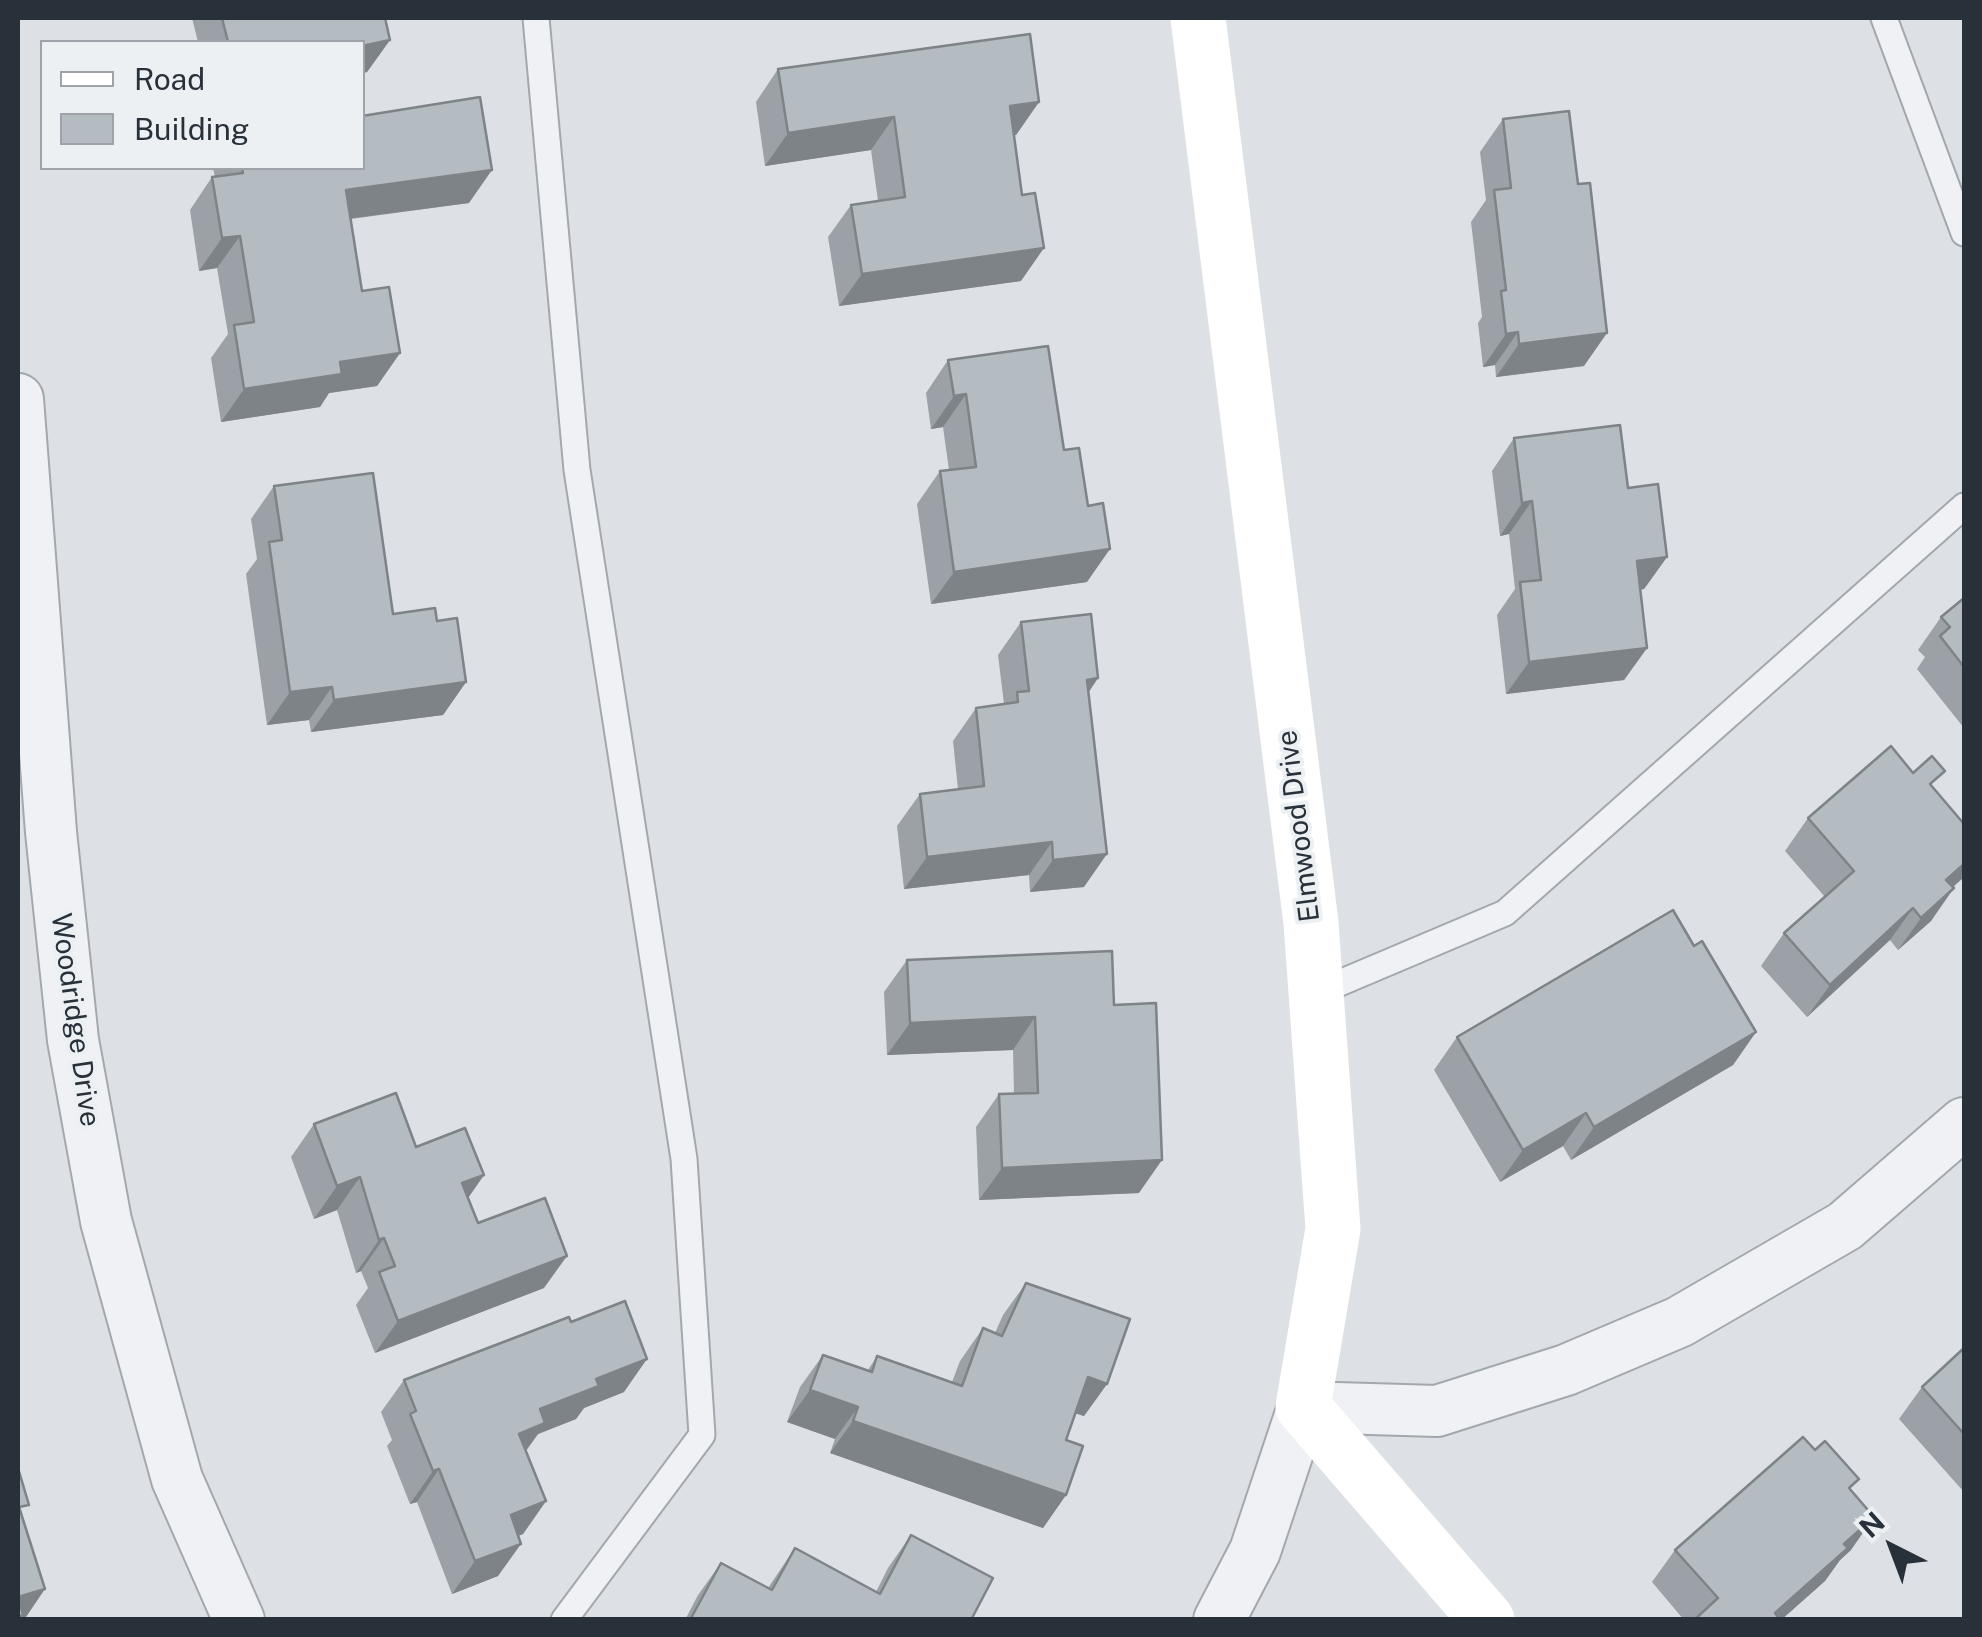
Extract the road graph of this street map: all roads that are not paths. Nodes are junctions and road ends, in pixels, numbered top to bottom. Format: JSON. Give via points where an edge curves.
{"nodes":[{"id":1,"x":536,"y":18,"type":"edge"},
{"id":2,"x":1198,"y":18,"type":"edge"},
{"id":3,"x":1884,"y":18,"type":"edge"},
{"id":4,"x":1964,"y":232,"type":"edge"},
{"id":5,"x":18,"y":399,"type":"edge"},
{"id":6,"x":1964,"y":506,"type":"edge"},
{"id":7,"x":1316,"y":993,"type":"junction"},
{"id":8,"x":1964,"y":1123,"type":"edge"},
{"id":9,"x":1302,"y":1407,"type":"junction"},
{"id":10,"x":239,"y":1620,"type":"edge"},
{"id":11,"x":564,"y":1620,"type":"edge"},
{"id":12,"x":1219,"y":1620,"type":"edge"},
{"id":13,"x":1487,"y":1620,"type":"edge"}],
"edges":[{"from":1,"to":11,"type":"lane","via":[[576,470],[684,1158],[702,1435]]},
{"from":2,"to":7,"type":"street","name":"Elmwood Drive"},
{"from":3,"to":4,"type":"lane"},
{"from":5,"to":10,"type":"street","name":"Woodridge Drive","via":[[51,832],[74,1040],[106,1221],[177,1480]]},
{"from":6,"to":7,"type":"lane","via":[[1505,913]]},
{"from":7,"to":9,"type":"street","name":"Elmwood Drive","via":[[1332,1229]]},
{"from":8,"to":9,"type":"street","via":[[1844,1226],[1679,1322],[1566,1370],[1437,1412]]},
{"from":9,"to":12,"type":"street","name":"Elmwood Drive","via":[[1255,1551]]},
{"from":9,"to":13,"type":"street"}]}
